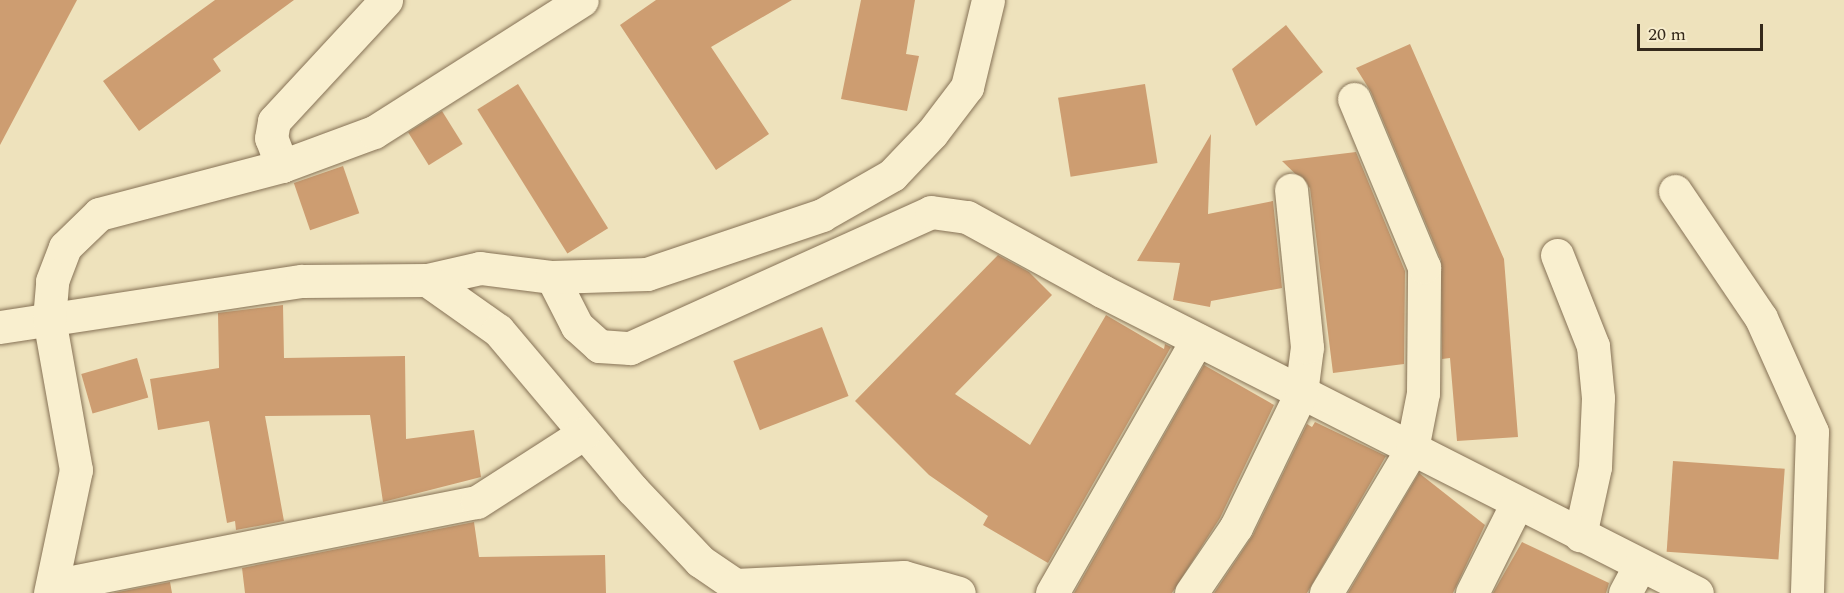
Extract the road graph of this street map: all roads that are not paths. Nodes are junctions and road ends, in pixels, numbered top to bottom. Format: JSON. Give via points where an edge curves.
{"nodes":[{"id":1,"x":386,"y":0,"type":"edge"},
{"id":2,"x":582,"y":0,"type":"edge"},
{"id":3,"x":988,"y":0,"type":"edge"},
{"id":4,"x":1354,"y":99,"type":"dead end"},
{"id":5,"x":282,"y":166,"type":"junction"},
{"id":6,"x":1291,"y":190,"type":"dead end"},
{"id":7,"x":1675,"y":191,"type":"dead end"},
{"id":8,"x":1557,"y":255,"type":"dead end"},
{"id":9,"x":552,"y":277,"type":"junction"},
{"id":10,"x":427,"y":279,"type":"junction"},
{"id":11,"x":49,"y":319,"type":"junction"},
{"id":12,"x":0,"y":327,"type":"edge"},
{"id":13,"x":1197,"y":340,"type":"junction"},
{"id":14,"x":1301,"y":393,"type":"junction"},
{"id":15,"x":584,"y":433,"type":"junction"},
{"id":16,"x":1412,"y":449,"type":"junction"},
{"id":17,"x":1517,"y":503,"type":"junction"},
{"id":18,"x":1580,"y":534,"type":"junction"},
{"id":19,"x":1633,"y":579,"type":"edge"},
{"id":20,"x":51,"y":590,"type":"edge"},
{"id":21,"x":959,"y":593,"type":"edge"},
{"id":22,"x":1052,"y":593,"type":"edge"},
{"id":23,"x":1191,"y":593,"type":"edge"},
{"id":24,"x":1326,"y":593,"type":"edge"},
{"id":25,"x":1472,"y":593,"type":"edge"},
{"id":26,"x":1697,"y":593,"type":"edge"},
{"id":27,"x":1807,"y":593,"type":"edge"}],
"edges":[{"from":1,"to":5,"type":"street","via":[[274,121],[271,138]]},
{"from":2,"to":5,"type":"street","via":[[374,132]]},
{"from":3,"to":9,"type":"street","via":[[967,87],[892,175],[822,215],[693,261],[647,274]]},
{"from":4,"to":16,"type":"street","via":[[1424,267],[1423,393]]},
{"from":5,"to":11,"type":"street","via":[[99,214],[65,247],[52,281]]},
{"from":6,"to":14,"type":"street","via":[[1306,347]]},
{"from":7,"to":27,"type":"street","via":[[1761,318],[1812,432]]},
{"from":8,"to":18,"type":"street","via":[[1593,346],[1598,398],[1595,467]]},
{"from":9,"to":10,"type":"street","via":[[480,268]]},
{"from":9,"to":13,"type":"street","via":[[577,326],[599,346],[630,348],[931,212],[967,217]]},
{"from":10,"to":11,"type":"street","via":[[302,281]]},
{"from":10,"to":15,"type":"street","via":[[498,330]]},
{"from":11,"to":12,"type":"street"},
{"from":11,"to":20,"type":"street","via":[[76,470]]},
{"from":13,"to":14,"type":"street"},
{"from":13,"to":22,"type":"street"},
{"from":14,"to":16,"type":"street"},
{"from":14,"to":23,"type":"street","via":[[1236,527]]},
{"from":15,"to":20,"type":"street","via":[[477,502]]},
{"from":15,"to":21,"type":"street","via":[[700,561],[735,585],[904,578]]},
{"from":16,"to":17,"type":"street"},
{"from":16,"to":24,"type":"street"},
{"from":17,"to":18,"type":"street"},
{"from":17,"to":25,"type":"street"},
{"from":18,"to":19,"type":"street"},
{"from":19,"to":26,"type":"street"}]}
